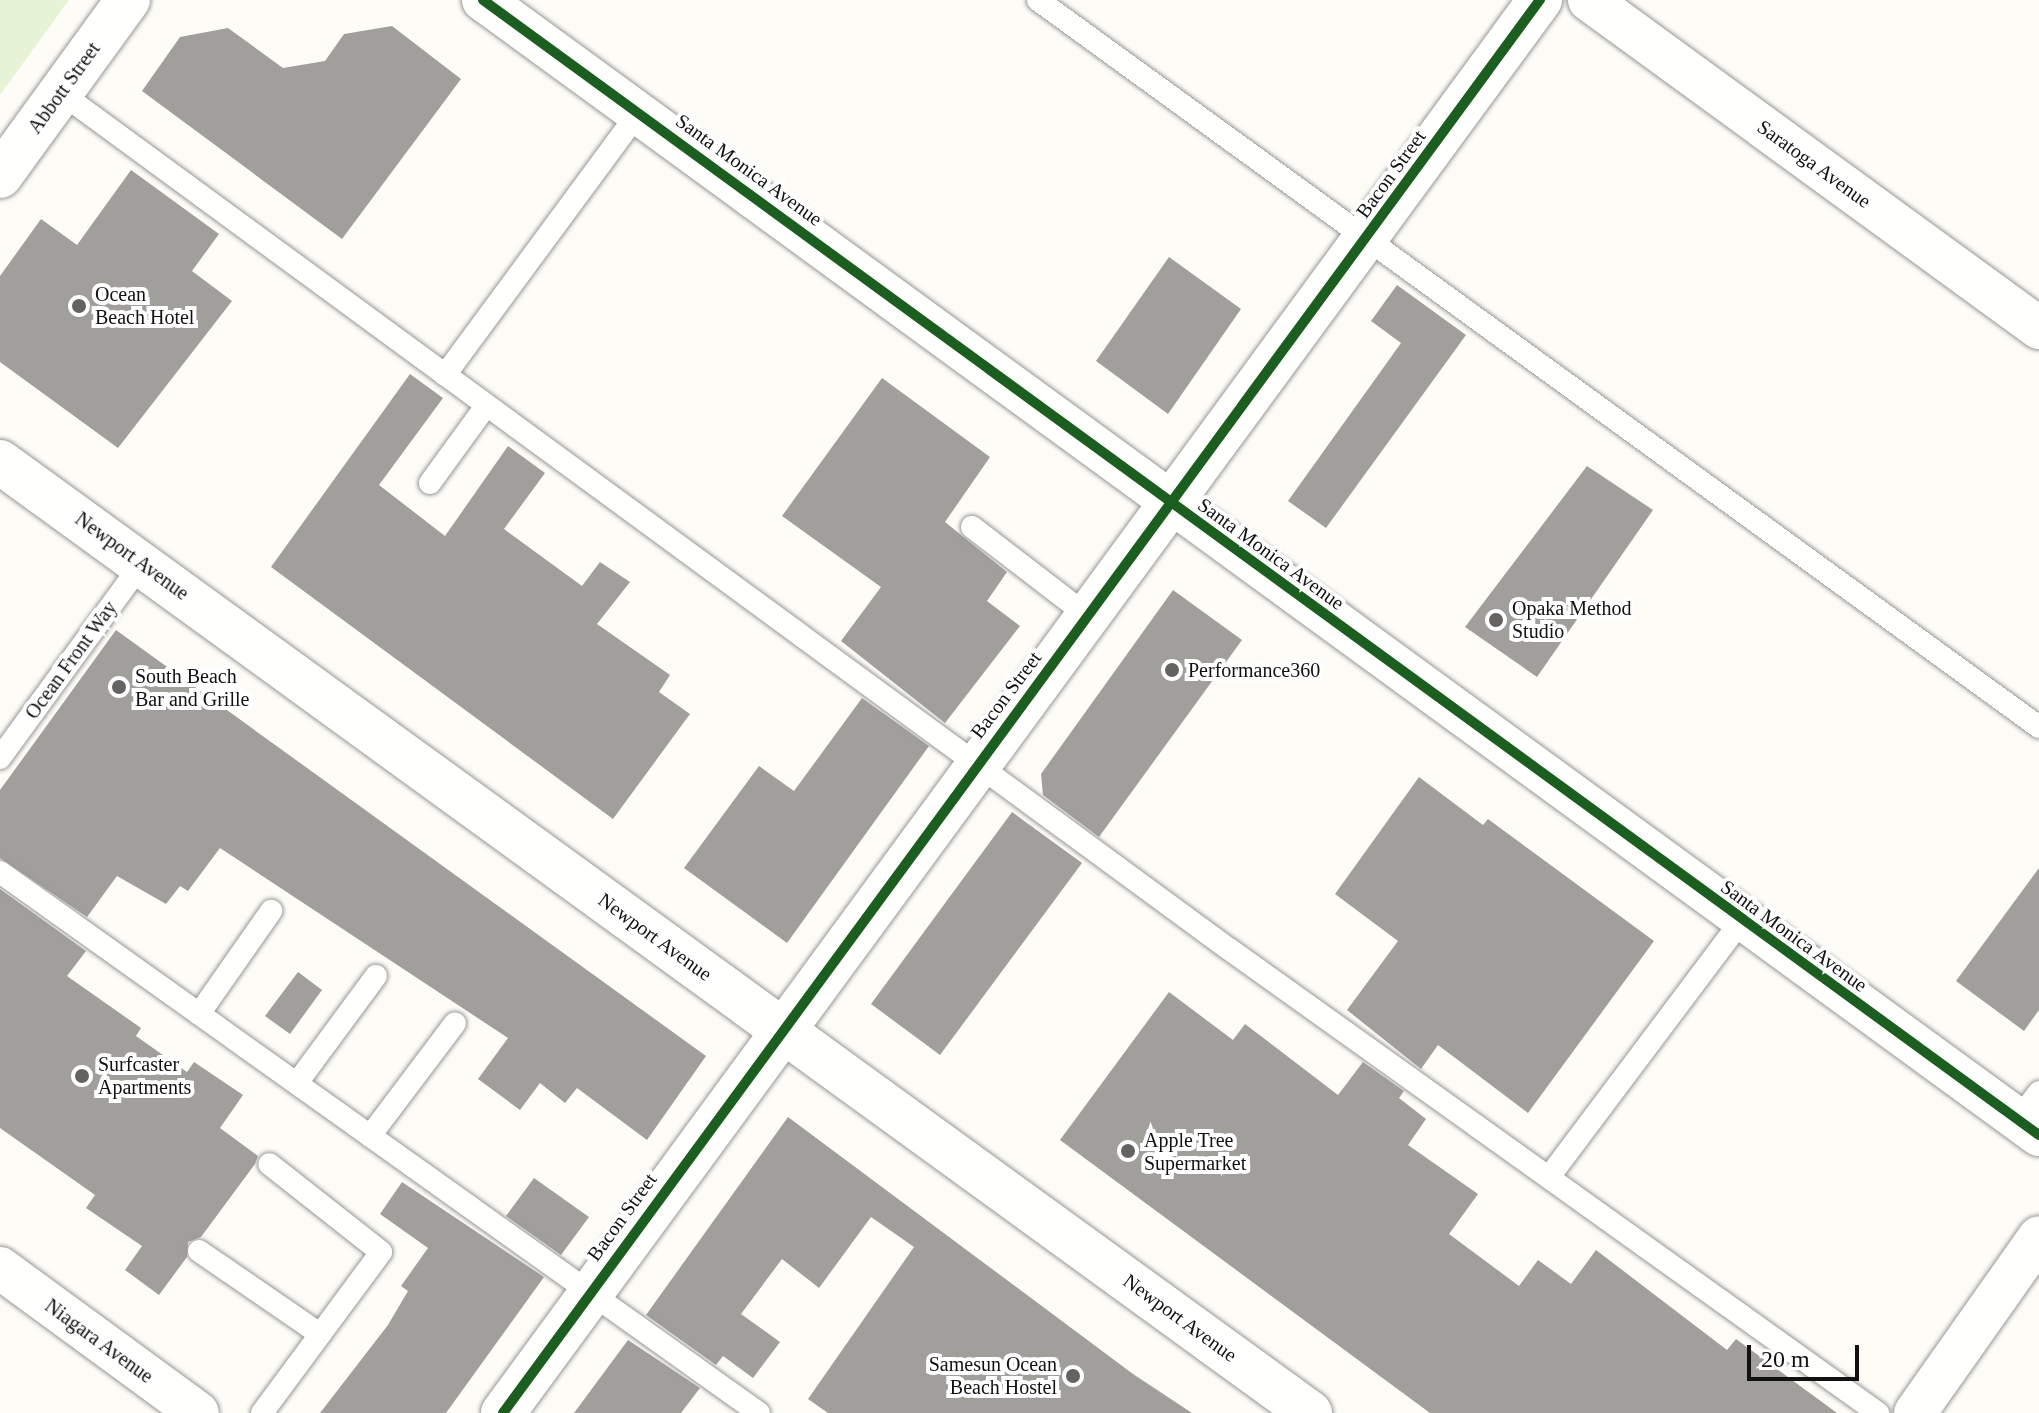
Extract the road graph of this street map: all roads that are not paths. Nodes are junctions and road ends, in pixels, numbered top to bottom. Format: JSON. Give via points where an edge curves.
{"nodes":[{"id":1,"x":128,"y":0,"type":"edge"},
{"id":2,"x":483,"y":0,"type":"edge"},
{"id":3,"x":1038,"y":0,"type":"edge"},
{"id":4,"x":1540,"y":0,"type":"edge"},
{"id":5,"x":1589,"y":0,"type":"edge"},
{"id":6,"x":61,"y":93,"type":"junction"},
{"id":7,"x":639,"y":112,"type":"junction"},
{"id":8,"x":0,"y":176,"type":"edge"},
{"id":9,"x":1366,"y":239,"type":"junction"},
{"id":10,"x":2039,"y":328,"type":"edge"},
{"id":11,"x":445,"y":375,"type":"junction"},
{"id":12,"x":486,"y":406,"type":"junction"},
{"id":13,"x":0,"y":462,"type":"edge"},
{"id":14,"x":430,"y":483,"type":"dead end"},
{"id":15,"x":1171,"y":503,"type":"junction"},
{"id":16,"x":972,"y":527,"type":"dead end"},
{"id":17,"x":142,"y":563,"type":"junction"},
{"id":18,"x":1088,"y":616,"type":"junction"},
{"id":19,"x":2039,"y":727,"type":"edge"},
{"id":20,"x":0,"y":758,"type":"edge"},
{"id":21,"x":977,"y":764,"type":"junction"},
{"id":22,"x":0,"y":872,"type":"edge"},
{"id":23,"x":271,"y":911,"type":"dead end"},
{"id":24,"x":1741,"y":921,"type":"junction"},
{"id":25,"x":376,"y":976,"type":"dead end"},
{"id":26,"x":199,"y":1014,"type":"junction"},
{"id":27,"x":455,"y":1023,"type":"dead end"},
{"id":28,"x":785,"y":1031,"type":"junction"},
{"id":29,"x":297,"y":1083,"type":"junction"},
{"id":30,"x":2032,"y":1115,"type":"edge"},
{"id":31,"x":370,"y":1136,"type":"junction"},
{"id":32,"x":269,"y":1164,"type":"dead end"},
{"id":33,"x":1549,"y":1177,"type":"junction"},
{"id":34,"x":2039,"y":1237,"type":"edge"},
{"id":35,"x":199,"y":1251,"type":"dead end"},
{"id":36,"x":0,"y":1268,"type":"edge"},
{"id":37,"x":593,"y":1289,"type":"junction"},
{"id":38,"x":317,"y":1332,"type":"junction"},
{"id":39,"x":198,"y":1413,"type":"edge"},
{"id":40,"x":262,"y":1413,"type":"edge"},
{"id":41,"x":503,"y":1413,"type":"edge"},
{"id":42,"x":759,"y":1413,"type":"edge"},
{"id":43,"x":1310,"y":1413,"type":"edge"},
{"id":44,"x":1878,"y":1413,"type":"edge"},
{"id":45,"x":1915,"y":1413,"type":"edge"}],
"edges":[{"from":1,"to":6,"type":"street","name":"Abbott Street"},
{"from":2,"to":7,"type":"street","name":"Santa Monica Avenue"},
{"from":3,"to":9,"type":"lane"},
{"from":4,"to":9,"type":"street","name":"Bacon Street"},
{"from":5,"to":10,"type":"street","name":"Saratoga Avenue"},
{"from":6,"to":8,"type":"street","name":"Abbott Street"},
{"from":6,"to":11,"type":"lane"},
{"from":7,"to":11,"type":"lane"},
{"from":7,"to":15,"type":"street","name":"Santa Monica Avenue"},
{"from":9,"to":15,"type":"street","name":"Bacon Street"},
{"from":9,"to":19,"type":"lane"},
{"from":11,"to":12,"type":"lane"},
{"from":12,"to":14,"type":"lane"},
{"from":12,"to":21,"type":"lane"},
{"from":13,"to":17,"type":"street","name":"Newport Avenue"},
{"from":15,"to":18,"type":"street","name":"Bacon Street"},
{"from":15,"to":24,"type":"street","name":"Santa Monica Avenue"},
{"from":16,"to":18,"type":"lane"},
{"from":17,"to":20,"type":"lane","name":"Ocean Front Way"},
{"from":17,"to":28,"type":"street","name":"Newport Avenue"},
{"from":18,"to":21,"type":"street","name":"Bacon Street"},
{"from":21,"to":28,"type":"street","name":"Bacon Street"},
{"from":21,"to":33,"type":"lane"},
{"from":22,"to":26,"type":"lane"},
{"from":23,"to":26,"type":"lane"},
{"from":24,"to":30,"type":"street","name":"Santa Monica Avenue"},
{"from":24,"to":33,"type":"lane"},
{"from":25,"to":29,"type":"lane"},
{"from":26,"to":29,"type":"lane"},
{"from":27,"to":31,"type":"lane"},
{"from":28,"to":37,"type":"street","name":"Bacon Street"},
{"from":28,"to":43,"type":"street","name":"Newport Avenue"},
{"from":29,"to":31,"type":"lane"},
{"from":31,"to":37,"type":"lane"},
{"from":32,"to":38,"type":"lane","via":[[381,1252]]},
{"from":33,"to":44,"type":"lane"},
{"from":34,"to":45,"type":"street"},
{"from":35,"to":38,"type":"lane"},
{"from":36,"to":39,"type":"street","name":"Niagara Avenue"},
{"from":37,"to":41,"type":"street","name":"Bacon Street"},
{"from":37,"to":42,"type":"lane"},
{"from":38,"to":40,"type":"lane"}]}
